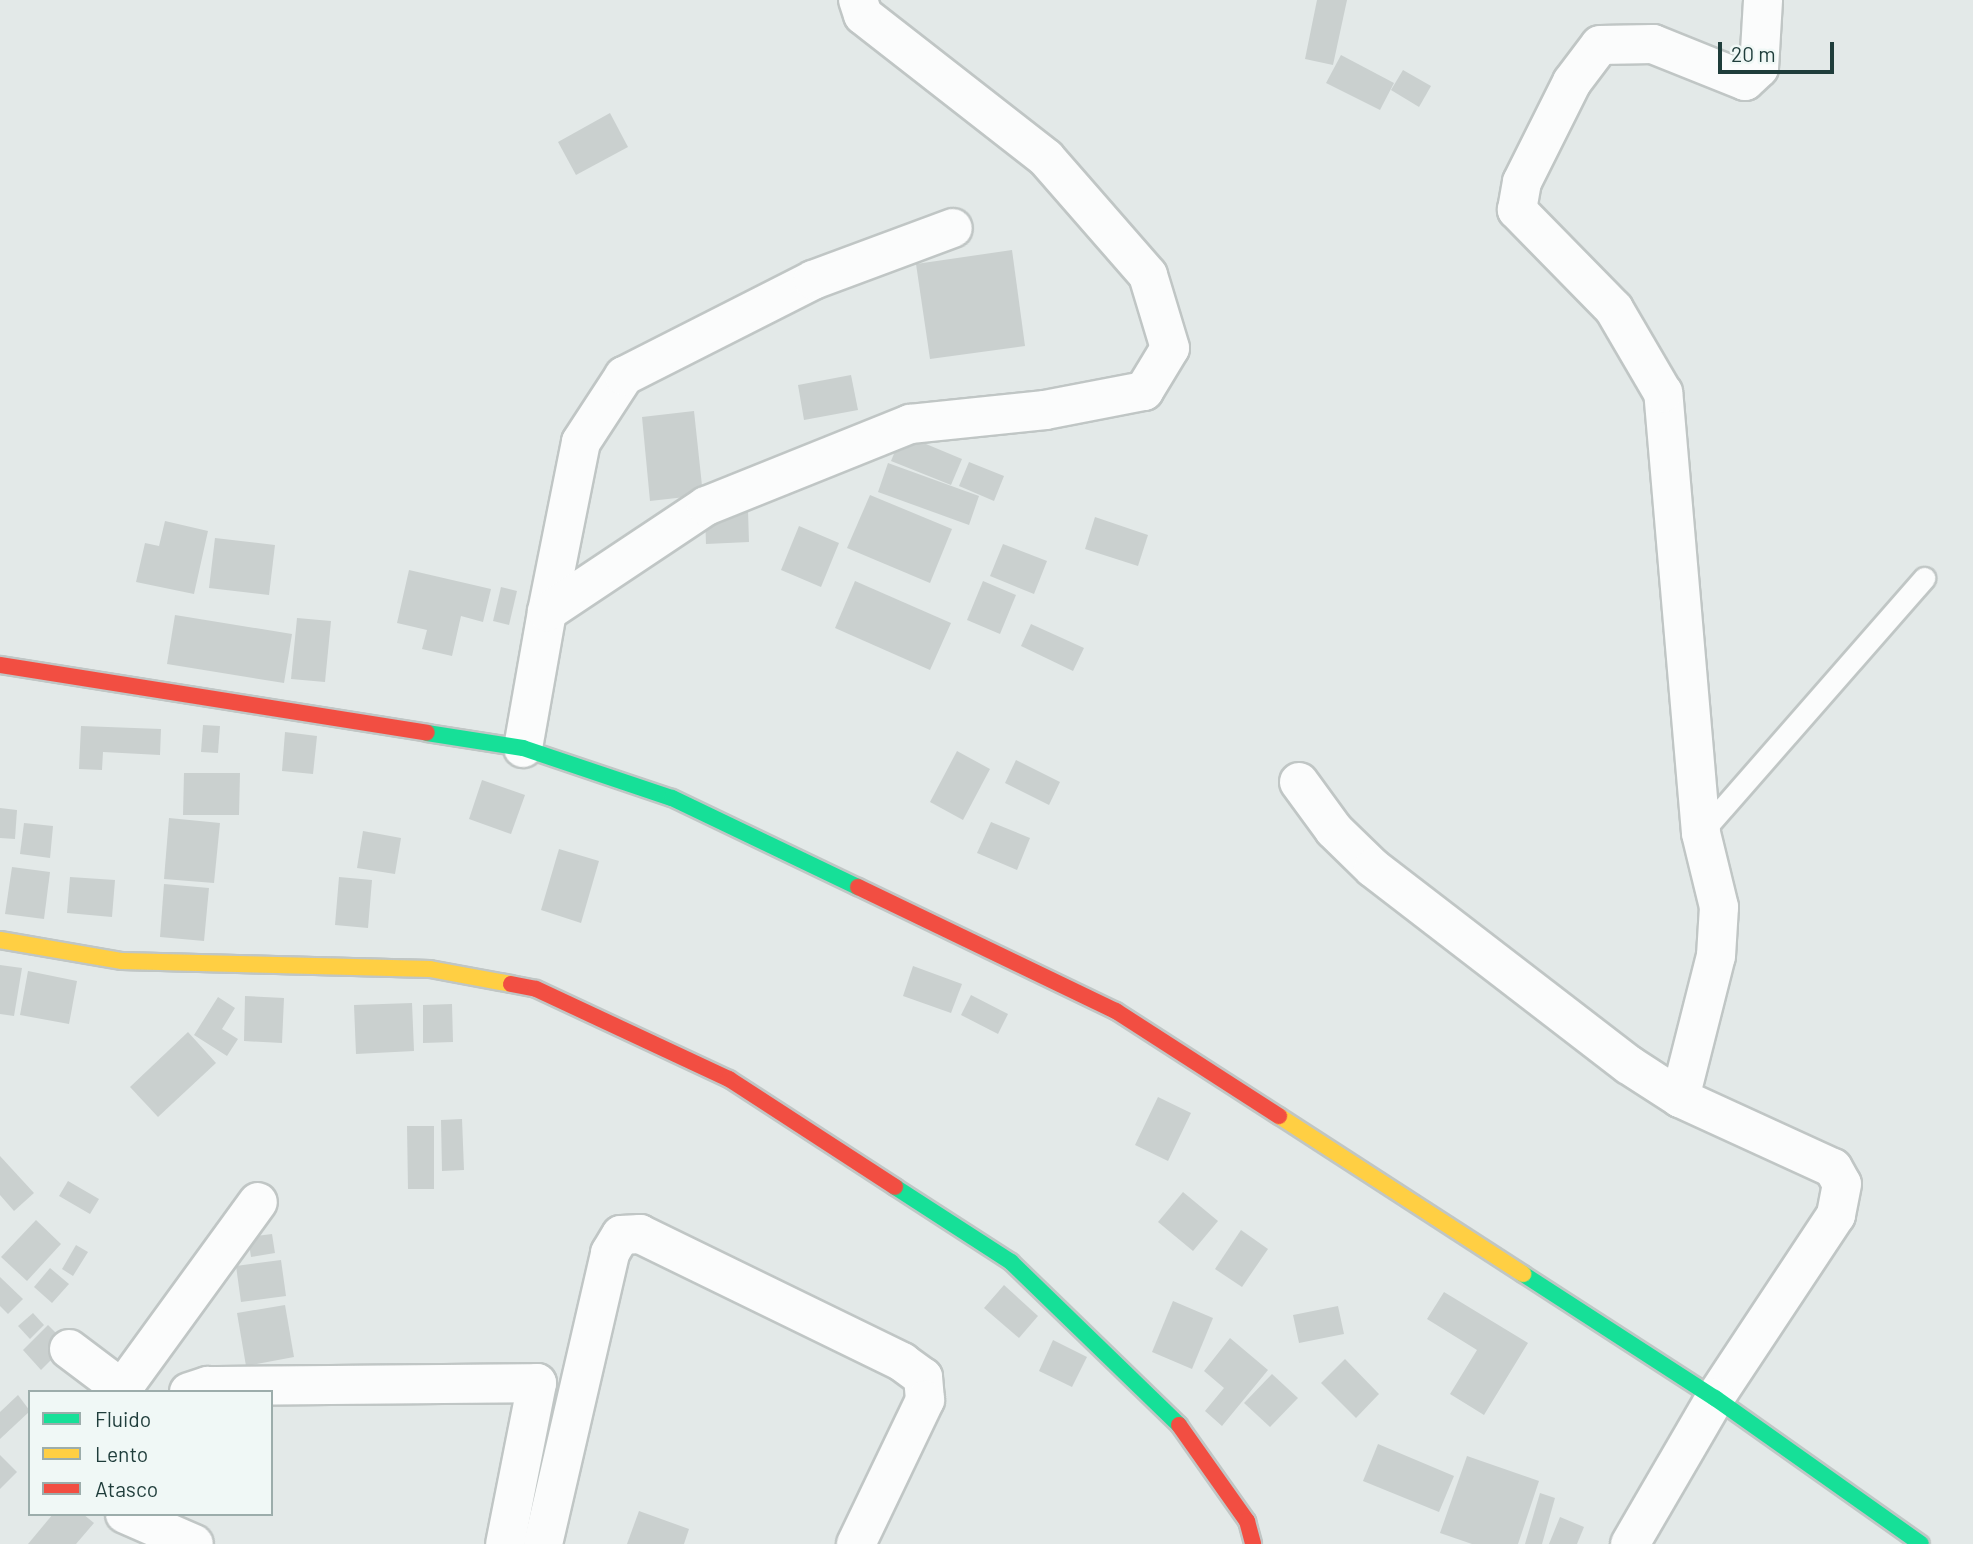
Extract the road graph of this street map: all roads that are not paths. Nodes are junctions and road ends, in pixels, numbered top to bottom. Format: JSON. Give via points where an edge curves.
{"nodes":[{"id":1,"x":858,"y":0,"type":"edge"},
{"id":2,"x":1763,"y":0,"type":"edge"},
{"id":3,"x":953,"y":228,"type":"dead end"},
{"id":4,"x":1924,"y":578,"type":"dead end"},
{"id":5,"x":547,"y":612,"type":"junction"},
{"id":6,"x":0,"y":665,"type":"edge"},
{"id":7,"x":523,"y":747,"type":"junction"},
{"id":8,"x":1299,"y":782,"type":"dead end"},
{"id":9,"x":1702,"y":833,"type":"junction"},
{"id":10,"x":0,"y":940,"type":"edge"},
{"id":11,"x":1680,"y":1098,"type":"junction"},
{"id":12,"x":257,"y":1202,"type":"dead end"},
{"id":13,"x":69,"y":1349,"type":"dead end"},
{"id":14,"x":124,"y":1390,"type":"edge"},
{"id":15,"x":195,"y":1390,"type":"edge"},
{"id":16,"x":1715,"y":1398,"type":"junction"},
{"id":17,"x":130,"y":1516,"type":"edge"},
{"id":18,"x":194,"y":1544,"type":"edge"},
{"id":19,"x":505,"y":1544,"type":"edge"},
{"id":20,"x":543,"y":1544,"type":"edge"},
{"id":21,"x":856,"y":1544,"type":"edge"},
{"id":22,"x":1253,"y":1544,"type":"edge"},
{"id":23,"x":1630,"y":1544,"type":"edge"},
{"id":24,"x":1920,"y":1544,"type":"edge"}],
"edges":[{"from":1,"to":5,"type":"street","via":[[863,15],[1046,158],[1148,275],[1170,348],[1144,391],[1045,410],[910,424],[706,506]]},
{"from":2,"to":9,"type":"street","via":[[1759,68],[1745,81],[1653,44],[1600,45],[1559,107],[1522,182],[1517,210],[1614,309],[1663,393]]},
{"from":3,"to":5,"type":"street","via":[[813,280],[624,376],[581,442]]},
{"from":4,"to":9,"type":"lane"},
{"from":5,"to":7,"type":"street"},
{"from":6,"to":7,"type":"street"},
{"from":7,"to":16,"type":"street","via":[[672,798],[1116,1011]]},
{"from":8,"to":11,"type":"street","via":[[1334,830],[1373,868],[1629,1065]]},
{"from":9,"to":11,"type":"street","via":[[1719,907],[1716,956]]},
{"from":10,"to":22,"type":"street","via":[[122,961],[430,969],[522,987],[729,1079],[1011,1262],[1178,1424],[1247,1521]]},
{"from":11,"to":16,"type":"street","via":[[1801,1150],[1833,1168],[1842,1184],[1836,1215]]},
{"from":12,"to":14,"type":"street"},
{"from":13,"to":14,"type":"street"},
{"from":15,"to":19,"type":"street","via":[[208,1386],[537,1383]]},
{"from":16,"to":23,"type":"street"},
{"from":16,"to":24,"type":"street"},
{"from":17,"to":18,"type":"street"},
{"from":20,"to":21,"type":"street","via":[[610,1253],[621,1235],[640,1234],[923,1377],[925,1400]]}]}
